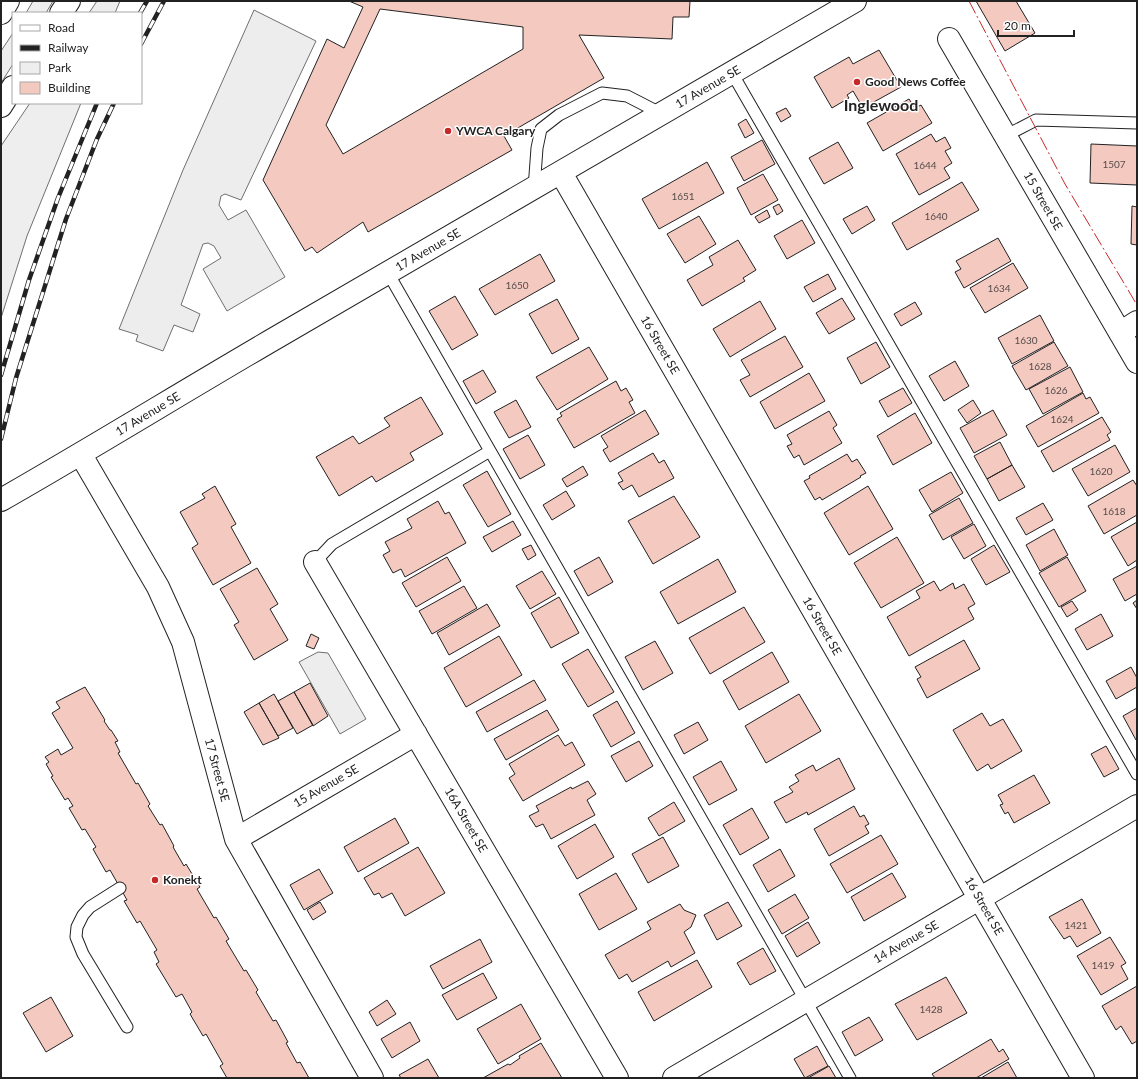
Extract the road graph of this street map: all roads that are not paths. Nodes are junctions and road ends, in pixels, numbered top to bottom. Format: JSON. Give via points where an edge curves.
{"nodes":[{"id":1,"x":8,"y":1,"type":"edge"},
{"id":2,"x":69,"y":1,"type":"edge"},
{"id":3,"x":855,"y":1,"type":"edge"},
{"id":4,"x":62,"y":12,"type":"edge"},
{"id":5,"x":1,"y":13,"type":"edge"},
{"id":6,"x":949,"y":39,"type":"dead end"},
{"id":7,"x":732,"y":73,"type":"junction"},
{"id":8,"x":12,"y":89,"type":"edge"},
{"id":9,"x":1,"y":106,"type":"edge"},
{"id":10,"x":662,"y":114,"type":"junction"},
{"id":11,"x":1137,"y":123,"type":"edge"},
{"id":12,"x":1005,"y":136,"type":"junction"},
{"id":13,"x":561,"y":173,"type":"junction"},
{"id":14,"x":534,"y":189,"type":"junction"},
{"id":15,"x":388,"y":273,"type":"junction"},
{"id":16,"x":1128,"y":327,"type":"edge"},
{"id":17,"x":1137,"y":362,"type":"edge"},
{"id":18,"x":490,"y":451,"type":"junction"},
{"id":19,"x":81,"y":454,"type":"junction"},
{"id":20,"x":1,"y":500,"type":"edge"},
{"id":21,"x":315,"y":562,"type":"joint"},
{"id":22,"x":416,"y":734,"type":"junction"},
{"id":23,"x":1137,"y":774,"type":"edge"},
{"id":24,"x":1137,"y":806,"type":"edge"},
{"id":25,"x":236,"y":838,"type":"junction"},
{"id":26,"x":120,"y":888,"type":"dead end"},
{"id":27,"x":979,"y":899,"type":"junction"},
{"id":28,"x":805,"y":1001,"type":"junction"},
{"id":29,"x":127,"y":1027,"type":"dead end"},
{"id":30,"x":372,"y":1078,"type":"edge"},
{"id":31,"x":616,"y":1078,"type":"edge"},
{"id":32,"x":674,"y":1078,"type":"edge"},
{"id":33,"x":850,"y":1078,"type":"edge"},
{"id":34,"x":1083,"y":1078,"type":"edge"}],
"edges":[{"from":1,"to":5,"type":"street"},
{"from":2,"to":4,"type":"street"},
{"from":3,"to":7,"type":"street","name":"17 Avenue SE"},
{"from":6,"to":12,"type":"street","name":"15 Street SE"},
{"from":7,"to":10,"type":"street","name":"17 Avenue SE"},
{"from":7,"to":23,"type":"lane"},
{"from":8,"to":9,"type":"street"},
{"from":10,"to":13,"type":"street","name":"17 Avenue SE"},
{"from":10,"to":14,"type":"lane","via":[[627,96],[602,93],[560,115],[541,129]]},
{"from":11,"to":12,"type":"lane","via":[[1036,120]]},
{"from":12,"to":16,"type":"street","name":"15 Street SE"},
{"from":13,"to":14,"type":"street","name":"17 Avenue SE"},
{"from":13,"to":27,"type":"street","name":"16 Street SE"},
{"from":14,"to":15,"type":"street","name":"17 Avenue SE"},
{"from":15,"to":18,"type":"lane"},
{"from":15,"to":19,"type":"street","name":"17 Avenue SE"},
{"from":16,"to":17,"type":"street","name":"15 Street SE"},
{"from":18,"to":21,"type":"lane","via":[[332,544]]},
{"from":18,"to":28,"type":"lane"},
{"from":19,"to":20,"type":"street","name":"17 Avenue SE"},
{"from":19,"to":25,"type":"street","name":"17 Street SE","via":[[158,587],[183,642]]},
{"from":21,"to":22,"type":"street","name":"16A Street SE"},
{"from":22,"to":25,"type":"street","name":"15 Avenue SE"},
{"from":22,"to":31,"type":"street","name":"16A Street SE"},
{"from":24,"to":27,"type":"street","name":"14 Avenue SE"},
{"from":25,"to":30,"type":"street","name":"17 Street SE"},
{"from":26,"to":29,"type":"lane","via":[[86,911],[77,927],[76,936],[83,954]]},
{"from":27,"to":28,"type":"street","name":"14 Avenue SE"},
{"from":27,"to":34,"type":"street","name":"16 Street SE"},
{"from":28,"to":32,"type":"street","name":"14 Avenue SE"},
{"from":28,"to":33,"type":"lane"}]}
